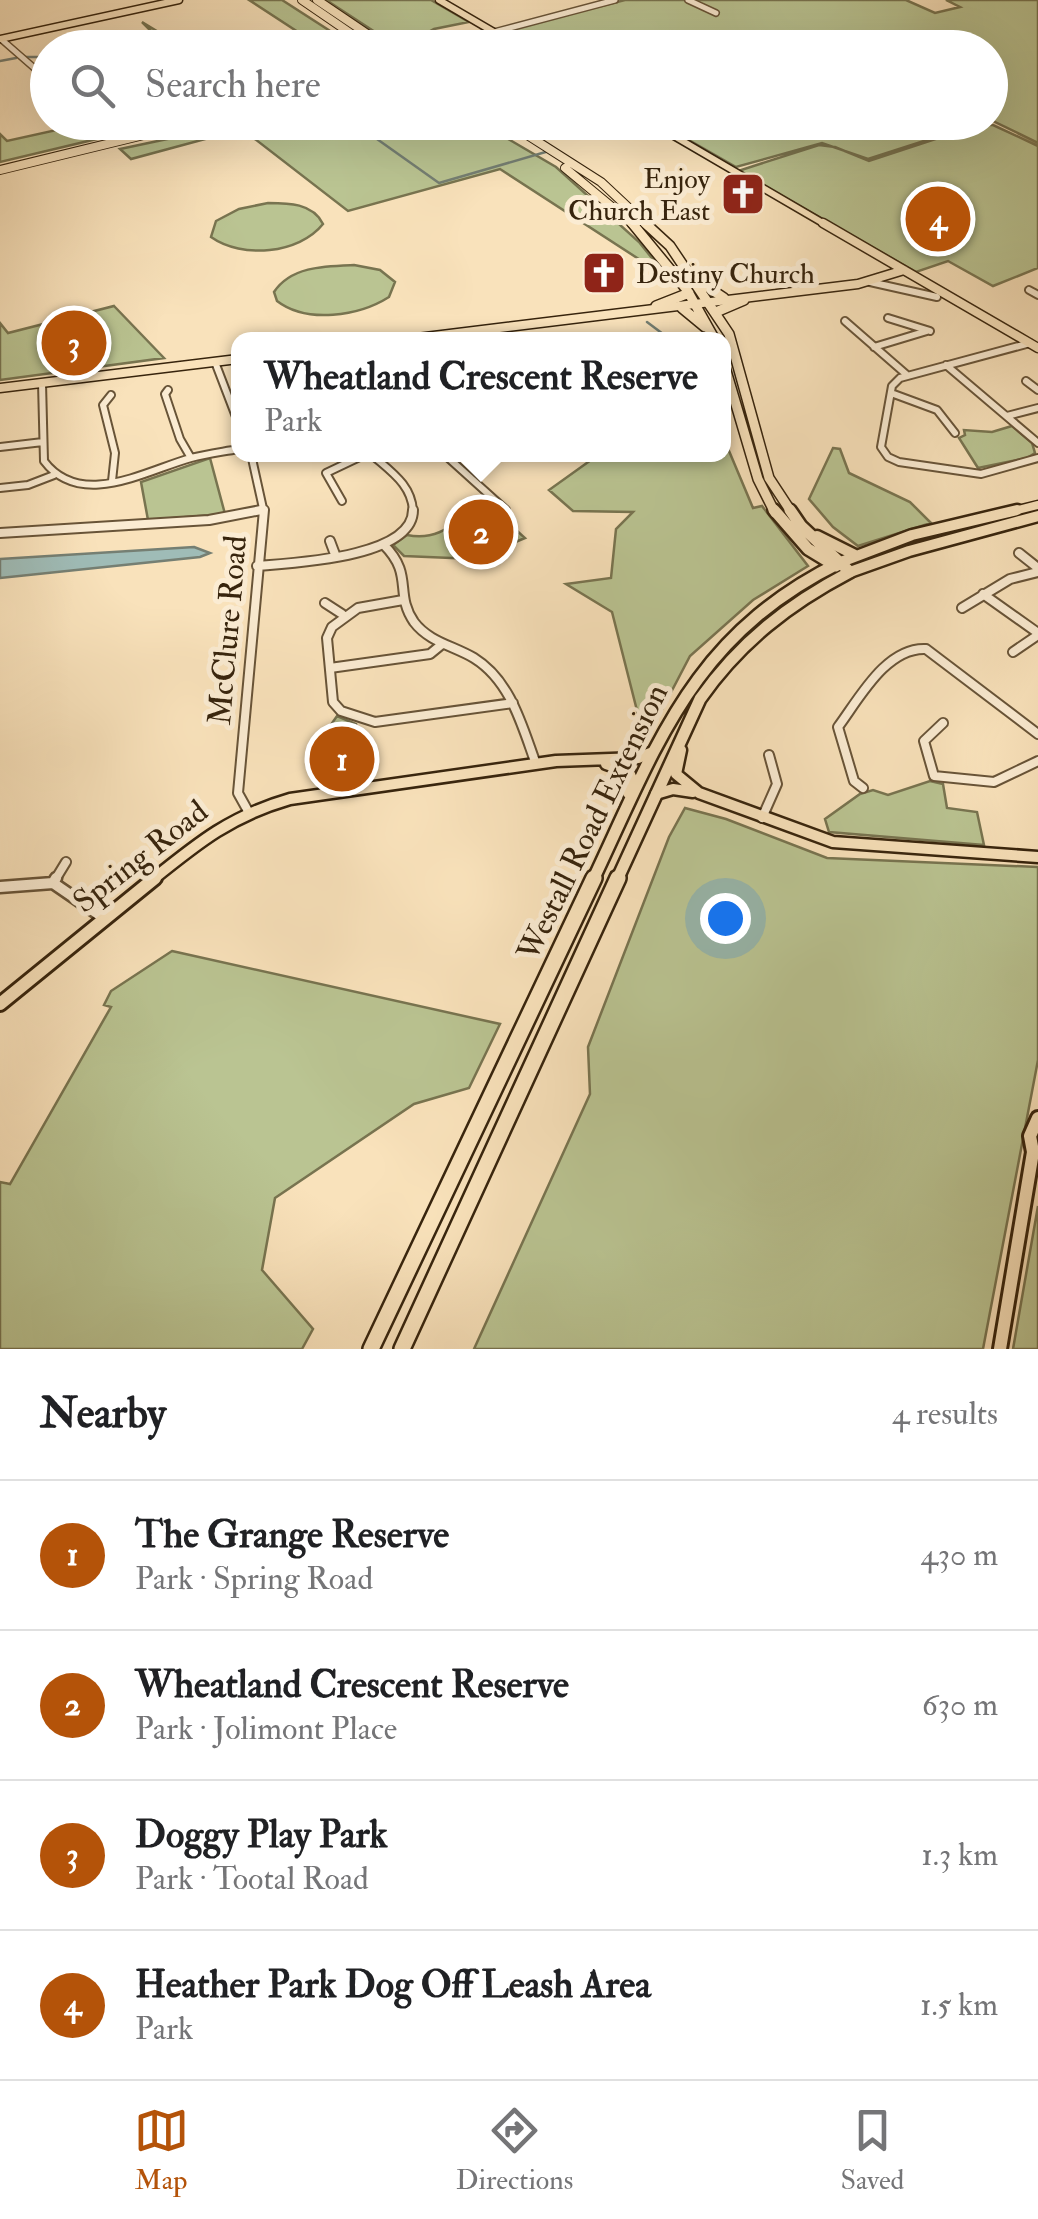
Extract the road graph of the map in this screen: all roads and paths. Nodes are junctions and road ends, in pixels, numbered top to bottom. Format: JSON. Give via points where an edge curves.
{"nodes":[{"id":1,"x":159,"y":0,"type":"edge"},
{"id":2,"x":178,"y":0,"type":"edge"},
{"id":3,"x":317,"y":0,"type":"edge"},
{"id":4,"x":439,"y":0,"type":"edge"},
{"id":5,"x":615,"y":0,"type":"edge"},
{"id":6,"x":688,"y":0,"type":"edge"},
{"id":7,"x":302,"y":1,"type":"edge"},
{"id":8,"x":716,"y":13,"type":"dead end"},
{"id":9,"x":33,"y":30,"type":"edge"},
{"id":10,"x":37,"y":30,"type":"edge"},
{"id":11,"x":345,"y":30,"type":"edge"},
{"id":12,"x":361,"y":30,"type":"edge"},
{"id":13,"x":491,"y":30,"type":"edge"},
{"id":14,"x":497,"y":30,"type":"edge"},
{"id":15,"x":30,"y":31,"type":"edge"},
{"id":16,"x":30,"y":32,"type":"edge"},
{"id":17,"x":0,"y":38,"type":"edge"},
{"id":18,"x":30,"y":64,"type":"edge"},
{"id":19,"x":111,"y":140,"type":"edge"},
{"id":20,"x":120,"y":140,"type":"edge"},
{"id":21,"x":525,"y":140,"type":"edge"},
{"id":22,"x":531,"y":140,"type":"edge"},
{"id":23,"x":681,"y":140,"type":"edge"},
{"id":24,"x":547,"y":152,"type":"junction"},
{"id":25,"x":0,"y":168,"type":"edge"},
{"id":26,"x":904,"y":270,"type":"junction"},
{"id":27,"x":692,"y":277,"type":"junction"},
{"id":28,"x":870,"y":282,"type":"junction"},
{"id":29,"x":807,"y":290,"type":"junction"},
{"id":30,"x":1029,"y":290,"type":"dead end"},
{"id":31,"x":1038,"y":294,"type":"edge"},
{"id":32,"x":936,"y":297,"type":"dead end"},
{"id":33,"x":724,"y":298,"type":"junction"},
{"id":34,"x":744,"y":300,"type":"joint"},
{"id":35,"x":702,"y":303,"type":"junction"},
{"id":36,"x":656,"y":306,"type":"joint"},
{"id":37,"x":682,"y":308,"type":"junction"},
{"id":38,"x":577,"y":318,"type":"junction"},
{"id":39,"x":888,"y":318,"type":"dead end"},
{"id":40,"x":845,"y":321,"type":"dead end"},
{"id":41,"x":465,"y":332,"type":"edge"},
{"id":42,"x":709,"y":332,"type":"edge"},
{"id":43,"x":712,"y":332,"type":"edge"},
{"id":44,"x":727,"y":332,"type":"edge"},
{"id":45,"x":731,"y":341,"type":"edge"},
{"id":46,"x":1034,"y":345,"type":"edge"},
{"id":47,"x":874,"y":346,"type":"junction"},
{"id":48,"x":231,"y":360,"type":"edge"},
{"id":49,"x":215,"y":362,"type":"junction"},
{"id":50,"x":948,"y":364,"type":"junction"},
{"id":51,"x":906,"y":375,"type":"junction"},
{"id":52,"x":1026,"y":380,"type":"dead end"},
{"id":53,"x":42,"y":383,"type":"junction"},
{"id":54,"x":0,"y":388,"type":"edge"},
{"id":55,"x":168,"y":390,"type":"dead end"},
{"id":56,"x":1038,"y":390,"type":"edge"},
{"id":57,"x":731,"y":391,"type":"edge"},
{"id":58,"x":890,"y":393,"type":"junction"},
{"id":59,"x":111,"y":395,"type":"dead end"},
{"id":60,"x":231,"y":402,"type":"edge"},
{"id":61,"x":1038,"y":408,"type":"edge"},
{"id":62,"x":1007,"y":416,"type":"junction"},
{"id":63,"x":955,"y":433,"type":"dead end"},
{"id":64,"x":44,"y":442,"type":"junction"},
{"id":65,"x":1038,"y":443,"type":"edge"},
{"id":66,"x":0,"y":447,"type":"edge"},
{"id":67,"x":231,"y":450,"type":"edge"},
{"id":68,"x":190,"y":458,"type":"junction"},
{"id":69,"x":1038,"y":458,"type":"edge"},
{"id":70,"x":253,"y":462,"type":"edge"},
{"id":71,"x":350,"y":462,"type":"edge"},
{"id":72,"x":377,"y":462,"type":"edge"},
{"id":73,"x":453,"y":462,"type":"edge"},
{"id":74,"x":54,"y":475,"type":"junction"},
{"id":75,"x":112,"y":481,"type":"junction"},
{"id":76,"x":0,"y":488,"type":"edge"},
{"id":77,"x":342,"y":501,"type":"dead end"},
{"id":78,"x":1038,"y":505,"type":"edge"},
{"id":79,"x":261,"y":510,"type":"junction"},
{"id":80,"x":506,"y":510,"type":"dead end"},
{"id":81,"x":1038,"y":516,"type":"edge"},
{"id":82,"x":802,"y":526,"type":"junction"},
{"id":83,"x":0,"y":532,"type":"edge"},
{"id":84,"x":330,"y":541,"type":"dead end"},
{"id":85,"x":384,"y":545,"type":"junction"},
{"id":86,"x":808,"y":549,"type":"junction"},
{"id":87,"x":1019,"y":553,"type":"dead end"},
{"id":88,"x":856,"y":555,"type":"junction"},
{"id":89,"x":336,"y":557,"type":"junction"},
{"id":90,"x":257,"y":566,"type":"junction"},
{"id":91,"x":843,"y":568,"type":"junction"},
{"id":92,"x":1038,"y":570,"type":"edge"},
{"id":93,"x":983,"y":594,"type":"junction"},
{"id":94,"x":402,"y":600,"type":"junction"},
{"id":95,"x":325,"y":603,"type":"dead end"},
{"id":96,"x":962,"y":608,"type":"dead end"},
{"id":97,"x":756,"y":613,"type":"junction"},
{"id":98,"x":342,"y":614,"type":"junction"},
{"id":99,"x":1038,"y":634,"type":"edge"},
{"id":100,"x":441,"y":645,"type":"junction"},
{"id":101,"x":1013,"y":652,"type":"dead end"},
{"id":102,"x":330,"y":668,"type":"junction"},
{"id":103,"x":700,"y":699,"type":"junction"},
{"id":104,"x":513,"y":703,"type":"junction"},
{"id":105,"x":942,"y":724,"type":"dead end"},
{"id":106,"x":1038,"y":734,"type":"edge"},
{"id":107,"x":653,"y":752,"type":"junction"},
{"id":108,"x":769,"y":755,"type":"dead end"},
{"id":109,"x":570,"y":760,"type":"junction"},
{"id":110,"x":1038,"y":761,"type":"edge"},
{"id":111,"x":536,"y":764,"type":"junction"},
{"id":112,"x":863,"y":788,"type":"dead end"},
{"id":113,"x":698,"y":793,"type":"junction"},
{"id":114,"x":655,"y":795,"type":"junction"},
{"id":115,"x":248,"y":810,"type":"junction"},
{"id":116,"x":762,"y":818,"type":"junction"},
{"id":117,"x":615,"y":832,"type":"junction"},
{"id":118,"x":1038,"y":857,"type":"edge"},
{"id":119,"x":66,"y":862,"type":"dead end"},
{"id":120,"x":53,"y":884,"type":"junction"},
{"id":121,"x":0,"y":887,"type":"edge"},
{"id":122,"x":104,"y":918,"type":"junction"},
{"id":123,"x":0,"y":1004,"type":"edge"},
{"id":124,"x":1038,"y":1118,"type":"edge"},
{"id":125,"x":1036,"y":1149,"type":"edge"},
{"id":126,"x":372,"y":1349,"type":"edge"},
{"id":127,"x":402,"y":1349,"type":"edge"},
{"id":128,"x":1000,"y":1349,"type":"edge"}],
"edges":[{"from":1,"to":9,"type":"main road"},
{"from":2,"to":10,"type":"main road"},
{"from":3,"to":12,"type":"highway"},
{"from":4,"to":13,"type":"main road"},
{"from":5,"to":14,"type":"street"},
{"from":6,"to":8,"type":"street"},
{"from":7,"to":11,"type":"highway"},
{"from":15,"to":17,"type":"main road"},
{"from":16,"to":17,"type":"main road"},
{"from":17,"to":18,"type":"street"},
{"from":19,"to":25,"type":"highway"},
{"from":20,"to":25,"type":"highway"},
{"from":21,"to":24,"type":"highway"},
{"from":22,"to":24,"type":"highway"},
{"from":23,"to":26,"type":"main road"},
{"from":24,"to":27,"type":"highway","via":[[625,201]]},
{"from":24,"to":35,"type":"highway","via":[[625,216]]},
{"from":26,"to":28,"type":"main road"},
{"from":26,"to":46,"type":"main road"},
{"from":27,"to":33,"type":"highway"},
{"from":27,"to":35,"type":"highway"},
{"from":28,"to":29,"type":"main road"},
{"from":28,"to":32,"type":"street"},
{"from":29,"to":33,"type":"main road"},
{"from":29,"to":34,"type":"main road"},
{"from":30,"to":31,"type":"street"},
{"from":33,"to":35,"type":"main road"},
{"from":34,"to":35,"type":"highway"},
{"from":35,"to":36,"type":"highway"},
{"from":35,"to":37,"type":"main road"},
{"from":35,"to":43,"type":"highway"},
{"from":35,"to":44,"type":"highway"},
{"from":36,"to":38,"type":"main road"},
{"from":37,"to":38,"type":"main road"},
{"from":37,"to":42,"type":"highway"},
{"from":38,"to":41,"type":"main road"},
{"from":39,"to":47,"type":"street","via":[[929,331]]},
{"from":40,"to":47,"type":"street"},
{"from":45,"to":82,"type":"highway","via":[[768,478]]},
{"from":46,"to":50,"type":"street"},
{"from":47,"to":51,"type":"street"},
{"from":48,"to":49,"type":"main road"},
{"from":49,"to":53,"type":"main road"},
{"from":49,"to":60,"type":"street"},
{"from":50,"to":51,"type":"street"},
{"from":50,"to":62,"type":"street"},
{"from":51,"to":58,"type":"street"},
{"from":52,"to":56,"type":"street"},
{"from":53,"to":54,"type":"main road"},
{"from":53,"to":64,"type":"street"},
{"from":55,"to":68,"type":"street"},
{"from":57,"to":86,"type":"highway","via":[[754,478]]},
{"from":58,"to":63,"type":"street","via":[[929,404]]},
{"from":58,"to":69,"type":"street","via":[[881,443],[891,459],[981,474]]},
{"from":59,"to":75,"type":"street","via":[[103,407],[115,452]]},
{"from":61,"to":62,"type":"street"},
{"from":62,"to":65,"type":"street"},
{"from":64,"to":66,"type":"street"},
{"from":64,"to":74,"type":"street","via":[[44,461]]},
{"from":67,"to":68,"type":"street"},
{"from":68,"to":75,"type":"street"},
{"from":70,"to":79,"type":"street","name":"McClure Road"},
{"from":71,"to":77,"type":"street","via":[[326,473]]},
{"from":72,"to":85,"type":"street","via":[[408,490],[415,506],[404,530]]},
{"from":73,"to":80,"type":"street"},
{"from":74,"to":75,"type":"street"},
{"from":74,"to":76,"type":"street"},
{"from":78,"to":88,"type":"main road","name":"Westall Road Extension"},
{"from":79,"to":83,"type":"street","via":[[209,520]]},
{"from":79,"to":90,"type":"street","name":"McClure Road"},
{"from":81,"to":91,"type":"main road","name":"Westall Road Extension"},
{"from":82,"to":88,"type":"main road"},
{"from":82,"to":91,"type":"highway"},
{"from":84,"to":89,"type":"street"},
{"from":85,"to":89,"type":"street"},
{"from":85,"to":94,"type":"street","via":[[406,573]]},
{"from":86,"to":91,"type":"highway"},
{"from":86,"to":97,"type":"highway","via":[[810,567]]},
{"from":87,"to":92,"type":"street"},
{"from":88,"to":91,"type":"main road","name":"Westall Road Extension"},
{"from":89,"to":90,"type":"street"},
{"from":90,"to":115,"type":"street","name":"McClure Road","via":[[238,793]]},
{"from":91,"to":97,"type":"highway","name":"Westall Road Extension"},
{"from":91,"to":103,"type":"highway","name":"Westall Road Extension","via":[[769,622]]},
{"from":92,"to":93,"type":"street"},
{"from":93,"to":96,"type":"street"},
{"from":93,"to":99,"type":"street"},
{"from":94,"to":98,"type":"street"},
{"from":94,"to":100,"type":"street","via":[[416,626]]},
{"from":95,"to":98,"type":"street"},
{"from":97,"to":107,"type":"highway","name":"Westall Road Extension","via":[[704,664]]},
{"from":98,"to":102,"type":"street","via":[[327,638]]},
{"from":99,"to":101,"type":"street"},
{"from":100,"to":102,"type":"street","via":[[430,654]]},
{"from":100,"to":104,"type":"street","via":[[492,670]]},
{"from":102,"to":104,"type":"street","via":[[333,702],[362,722]]},
{"from":103,"to":113,"type":"main road","via":[[677,778]]},
{"from":103,"to":114,"type":"highway","name":"Westall Road Extension"},
{"from":104,"to":111,"type":"street"},
{"from":105,"to":110,"type":"street","via":[[924,740],[934,776],[994,782]]},
{"from":106,"to":112,"type":"street","via":[[926,649],[912,647],[894,657],[838,727],[854,781]]},
{"from":107,"to":109,"type":"main road","name":"Spring Road"},
{"from":107,"to":117,"type":"highway","name":"Westall Road Extension"},
{"from":108,"to":116,"type":"street","via":[[776,784]]},
{"from":109,"to":111,"type":"main road","name":"Spring Road"},
{"from":109,"to":117,"type":"main road","name":"Spring Road","via":[[630,772]]},
{"from":111,"to":115,"type":"main road","name":"Spring Road","via":[[290,798]]},
{"from":113,"to":114,"type":"main road","via":[[673,788]]},
{"from":113,"to":116,"type":"main road"},
{"from":114,"to":127,"type":"highway","name":"Westall Road Extension"},
{"from":115,"to":122,"type":"main road","name":"Spring Road"},
{"from":116,"to":118,"type":"main road","via":[[853,845]]},
{"from":117,"to":126,"type":"highway","name":"Westall Road Extension"},
{"from":119,"to":120,"type":"street"},
{"from":120,"to":121,"type":"street"},
{"from":120,"to":122,"type":"street"},
{"from":122,"to":123,"type":"main road","name":"Spring Road"},
{"from":124,"to":125,"type":"main road","via":[[1030,1136]]},
{"from":125,"to":128,"type":"main road"}]}
